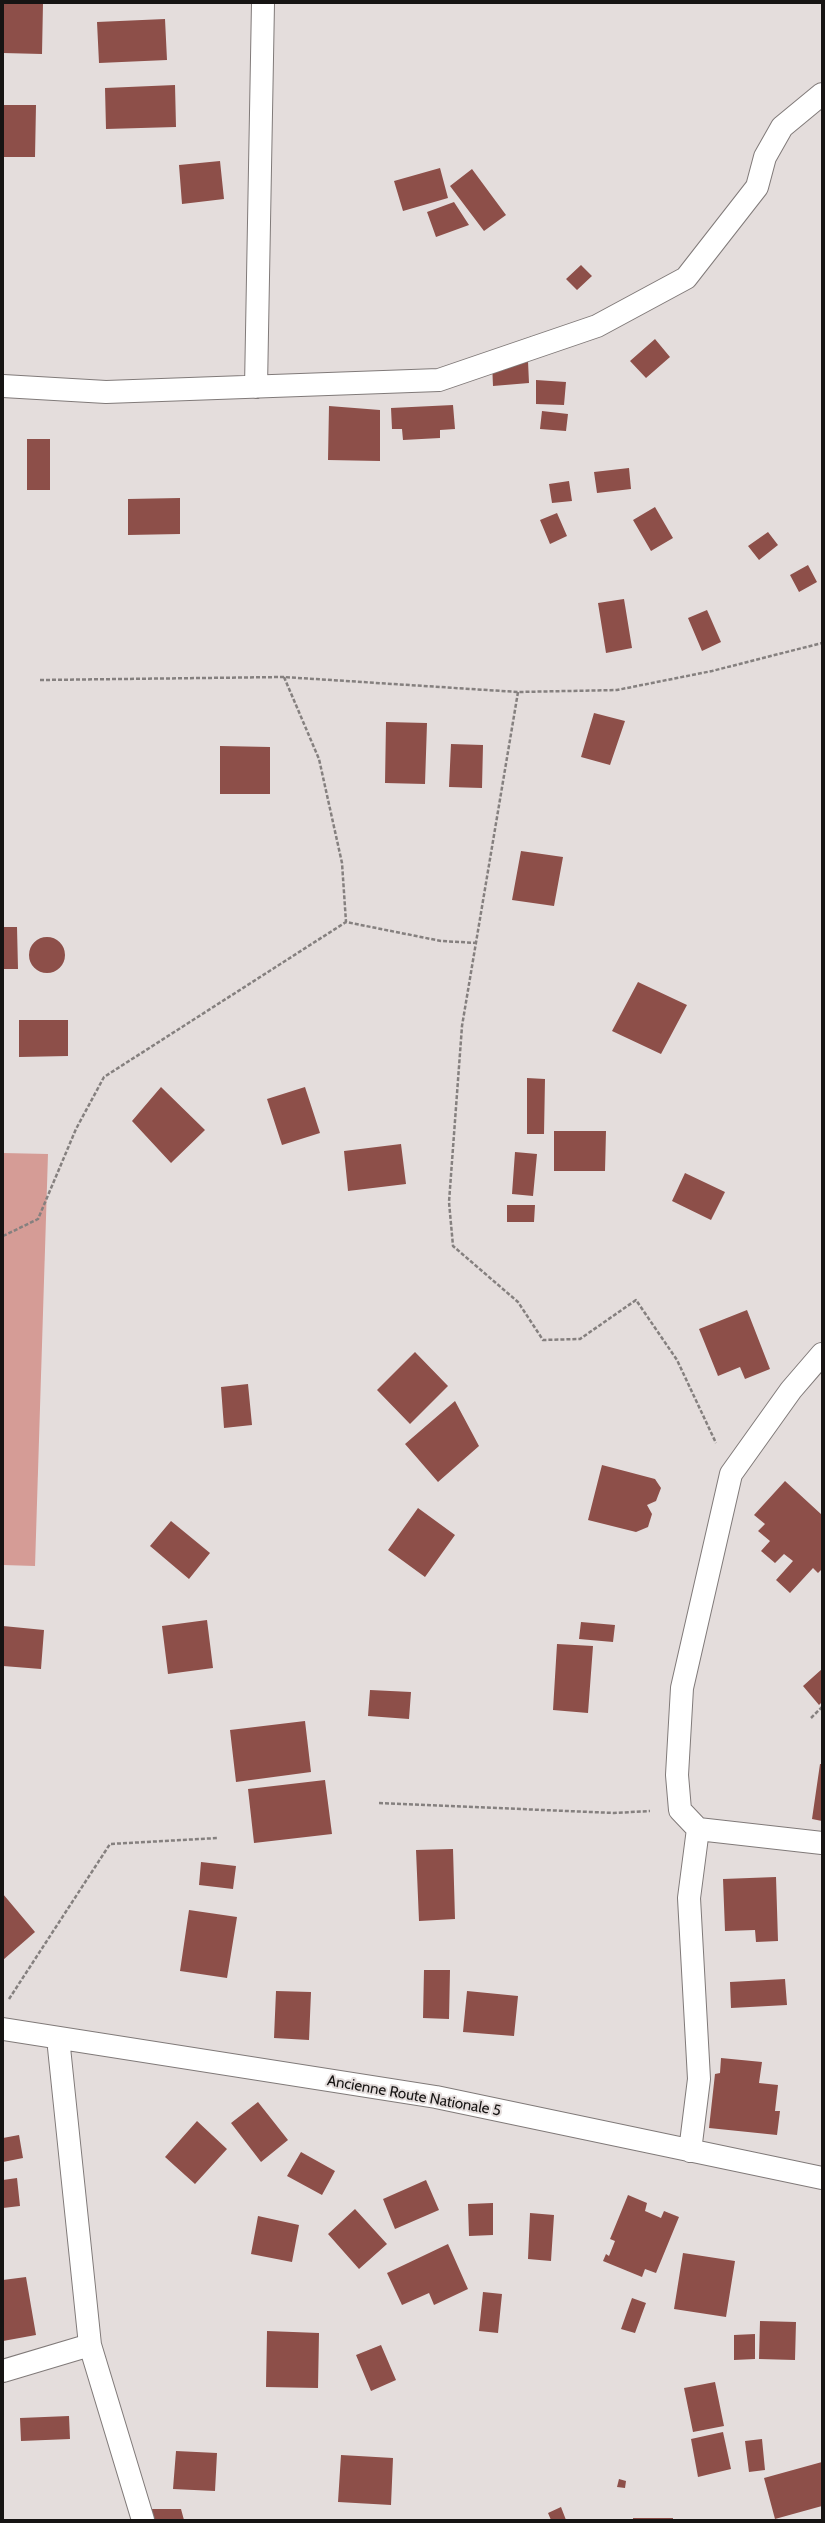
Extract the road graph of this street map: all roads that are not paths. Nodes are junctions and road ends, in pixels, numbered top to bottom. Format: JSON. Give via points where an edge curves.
{"nodes":[{"id":1,"x":263,"y":3,"type":"edge"},
{"id":2,"x":822,"y":94,"type":"edge"},
{"id":3,"x":3,"y":386,"type":"edge"},
{"id":4,"x":256,"y":387,"type":"junction"},
{"id":5,"x":822,"y":1354,"type":"edge"},
{"id":6,"x":698,"y":1829,"type":"junction"},
{"id":7,"x":822,"y":1844,"type":"edge"},
{"id":8,"x":3,"y":2029,"type":"edge"},
{"id":9,"x":58,"y":2038,"type":"junction"},
{"id":10,"x":690,"y":2151,"type":"junction"},
{"id":11,"x":822,"y":2178,"type":"edge"},
{"id":12,"x":90,"y":2345,"type":"junction"},
{"id":13,"x":3,"y":2371,"type":"edge"},
{"id":14,"x":143,"y":2520,"type":"edge"}],
"edges":[{"from":1,"to":4,"type":"street"},
{"from":2,"to":4,"type":"street","via":[[782,127],[765,157],[757,187],[686,278],[597,326],[439,380]]},
{"from":3,"to":4,"type":"street","via":[[106,392]]},
{"from":5,"to":6,"type":"street","via":[[791,1390],[731,1474],[682,1688],[677,1775],[680,1810]]},
{"from":6,"to":7,"type":"street"},
{"from":6,"to":10,"type":"street","via":[[690,1898],[699,2079]]},
{"from":8,"to":9,"type":"street","name":"Ancienne Route Nationale 5"},
{"from":9,"to":10,"type":"street","name":"Ancienne Route Nationale 5","via":[[436,2097]]},
{"from":9,"to":12,"type":"street"},
{"from":10,"to":11,"type":"street","name":"Ancienne Route Nationale 5"},
{"from":12,"to":13,"type":"street"},
{"from":12,"to":14,"type":"street"}]}
